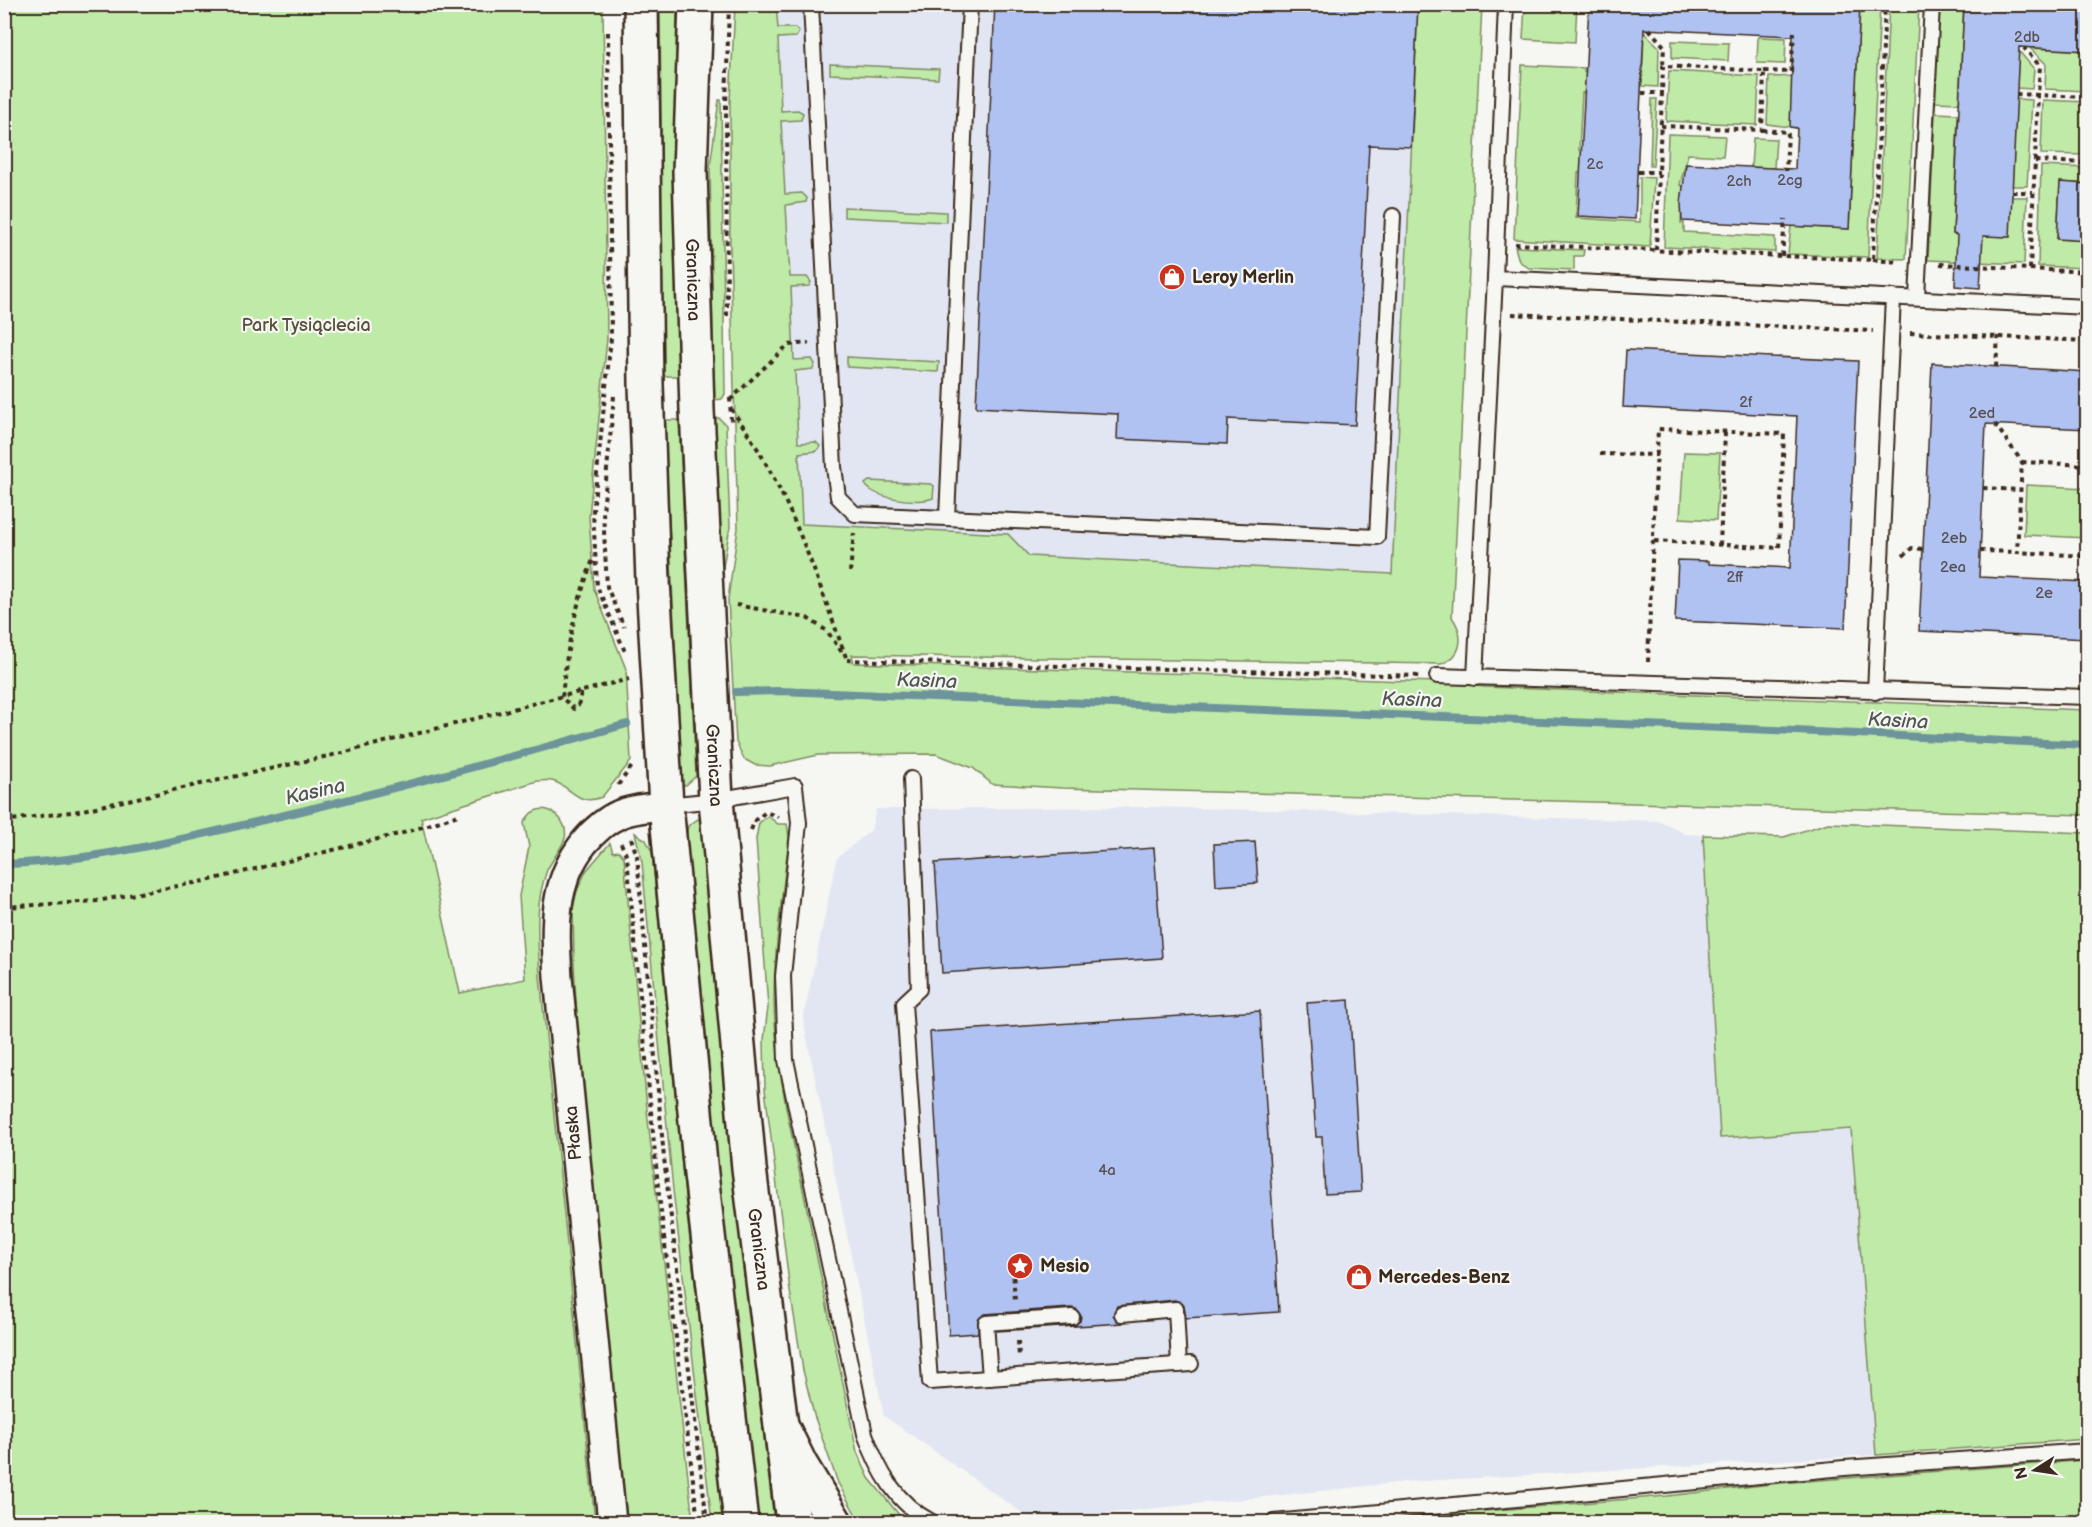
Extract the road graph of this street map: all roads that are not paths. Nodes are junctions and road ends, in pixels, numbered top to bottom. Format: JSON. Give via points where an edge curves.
{"nodes":[{"id":1,"x":641,"y":4,"type":"edge"},
{"id":2,"x":696,"y":4,"type":"edge"},
{"id":3,"x":811,"y":4,"type":"edge"},
{"id":4,"x":970,"y":4,"type":"edge"},
{"id":5,"x":1506,"y":4,"type":"edge"},
{"id":6,"x":1932,"y":4,"type":"edge"},
{"id":7,"x":1393,"y":216,"type":"dead end"},
{"id":8,"x":1495,"y":278,"type":"junction"},
{"id":9,"x":1893,"y":297,"type":"junction"},
{"id":10,"x":1917,"y":298,"type":"junction"},
{"id":11,"x":2088,"y":307,"type":"edge"},
{"id":12,"x":947,"y":518,"type":"junction"},
{"id":13,"x":1437,"y":676,"type":"road end"},
{"id":14,"x":1475,"y":678,"type":"junction"},
{"id":15,"x":1875,"y":692,"type":"junction"},
{"id":16,"x":2088,"y":697,"type":"edge"},
{"id":17,"x":911,"y":779,"type":"dead end"},
{"id":18,"x":716,"y":800,"type":"junction"},
{"id":19,"x":666,"y":805,"type":"junction"},
{"id":20,"x":1122,"y":1314,"type":"dead end"},
{"id":21,"x":1072,"y":1317,"type":"dead end"},
{"id":22,"x":990,"y":1378,"type":"junction"},
{"id":23,"x":781,"y":1425,"type":"junction"},
{"id":24,"x":2088,"y":1451,"type":"edge"},
{"id":25,"x":612,"y":1522,"type":"edge"},
{"id":26,"x":741,"y":1522,"type":"edge"},
{"id":27,"x":793,"y":1522,"type":"edge"},
{"id":28,"x":835,"y":1522,"type":"edge"},
{"id":29,"x":932,"y":1522,"type":"edge"},
{"id":30,"x":1274,"y":1522,"type":"edge"}],
"edges":[{"from":1,"to":19,"type":"main road","via":[[646,385],[637,671]]},
{"from":2,"to":18,"type":"main road","name":"Graniczna","via":[[690,171],[697,419]]},
{"from":3,"to":12,"type":"lane","via":[[838,497],[855,514]]},
{"from":4,"to":12,"type":"lane"},
{"from":5,"to":8,"type":"lane"},
{"from":6,"to":10,"type":"lane"},
{"from":7,"to":12,"type":"lane","via":[[1377,537]]},
{"from":8,"to":9,"type":"lane"},
{"from":8,"to":14,"type":"lane"},
{"from":9,"to":10,"type":"lane"},
{"from":9,"to":15,"type":"lane"},
{"from":10,"to":11,"type":"lane"},
{"from":13,"to":14,"type":"lane"},
{"from":14,"to":15,"type":"lane"},
{"from":15,"to":16,"type":"lane"},
{"from":17,"to":22,"type":"lane","via":[[919,988],[904,1003],[930,1382]]},
{"from":18,"to":19,"type":"lane"},
{"from":18,"to":23,"type":"main road","name":"Graniczna","via":[[749,1168]]},
{"from":18,"to":29,"type":"lane","via":[[795,786],[799,823],[783,976],[789,1078],[865,1434],[887,1482],[900,1498]]},
{"from":19,"to":25,"type":"street","name":"Płaska","via":[[620,814],[590,836],[562,880],[555,923]]},
{"from":19,"to":26,"type":"main road","via":[[700,1174]]},
{"from":20,"to":22,"type":"lane","via":[[1176,1309],[1185,1365]]},
{"from":21,"to":22,"type":"lane","via":[[986,1323]]},
{"from":23,"to":27,"type":"main road","name":"Graniczna"},
{"from":23,"to":28,"type":"main road"},
{"from":24,"to":30,"type":"lane","via":[[1844,1468]]}]}
